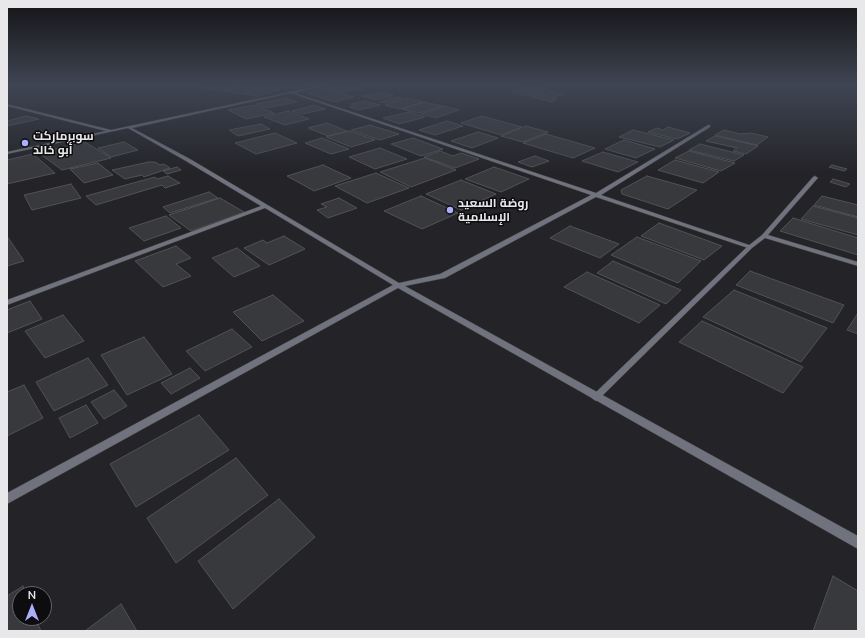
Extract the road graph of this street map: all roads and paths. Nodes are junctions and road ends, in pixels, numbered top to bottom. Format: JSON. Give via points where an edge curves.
{"nodes":[{"id":1,"x":44,"y":114,"type":"edge"},
{"id":2,"x":189,"y":114,"type":"edge"},
{"id":3,"x":356,"y":114,"type":"edge"},
{"id":4,"x":709,"y":126,"type":"dead end"},
{"id":5,"x":128,"y":127,"type":"junction"},
{"id":6,"x":112,"y":130,"type":"junction"},
{"id":7,"x":7,"y":153,"type":"edge"},
{"id":8,"x":815,"y":178,"type":"dead end"},
{"id":9,"x":598,"y":194,"type":"junction"},
{"id":10,"x":264,"y":207,"type":"junction"},
{"id":11,"x":764,"y":236,"type":"junction"},
{"id":12,"x":750,"y":246,"type":"junction"},
{"id":13,"x":858,"y":264,"type":"edge"},
{"id":14,"x":398,"y":285,"type":"junction"},
{"id":15,"x":7,"y":303,"type":"edge"},
{"id":16,"x":596,"y":397,"type":"junction"},
{"id":17,"x":7,"y":499,"type":"edge"},
{"id":18,"x":858,"y":543,"type":"edge"}],
"edges":[{"from":1,"to":6,"type":"street"},
{"from":2,"to":5,"type":"street"},
{"from":3,"to":9,"type":"street"},
{"from":4,"to":9,"type":"street"},
{"from":5,"to":6,"type":"street"},
{"from":5,"to":10,"type":"street"},
{"from":6,"to":7,"type":"street"},
{"from":8,"to":11,"type":"street"},
{"from":9,"to":12,"type":"street"},
{"from":9,"to":14,"type":"street","via":[[442,276]]},
{"from":10,"to":14,"type":"street"},
{"from":10,"to":15,"type":"street"},
{"from":11,"to":12,"type":"street"},
{"from":11,"to":13,"type":"street"},
{"from":12,"to":16,"type":"street"},
{"from":14,"to":16,"type":"street"},
{"from":14,"to":17,"type":"street"},
{"from":16,"to":18,"type":"street"}]}
